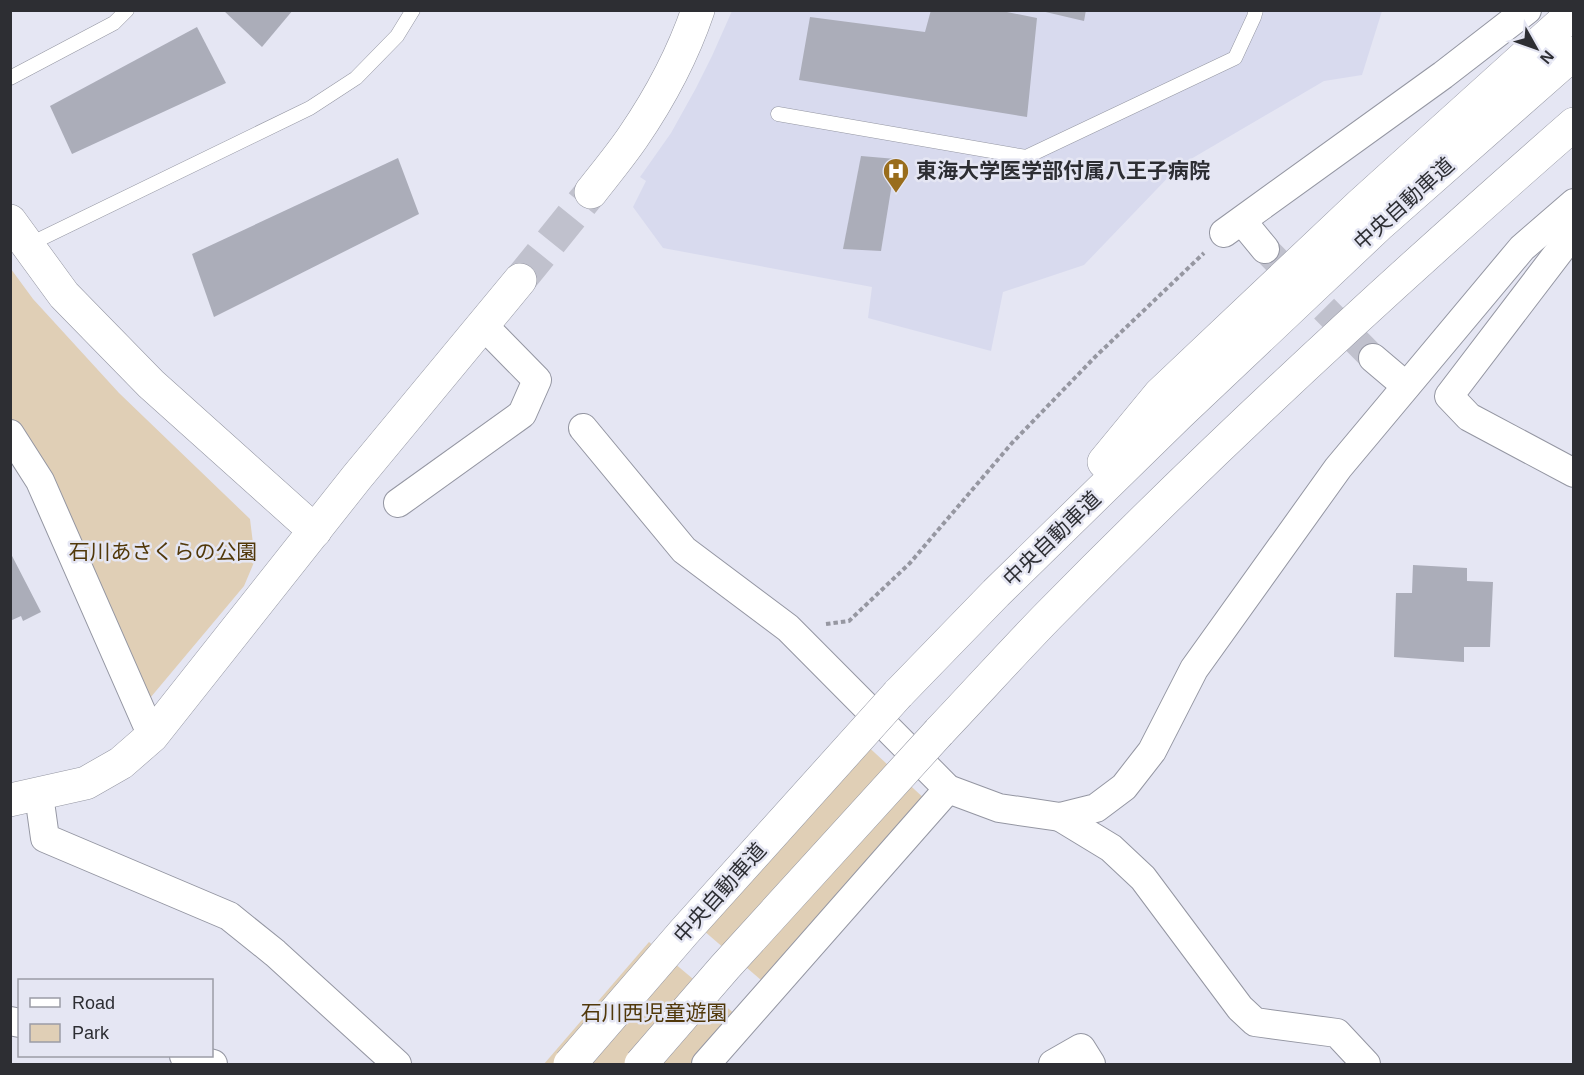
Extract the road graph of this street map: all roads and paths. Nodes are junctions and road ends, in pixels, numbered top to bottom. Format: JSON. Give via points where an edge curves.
{"nodes":[{"id":1,"x":127,"y":10,"type":"edge"},
{"id":2,"x":413,"y":10,"type":"edge"},
{"id":3,"x":698,"y":10,"type":"edge"},
{"id":4,"x":1256,"y":10,"type":"edge"},
{"id":5,"x":1527,"y":10,"type":"edge"},
{"id":6,"x":1574,"y":12,"type":"edge"},
{"id":7,"x":1574,"y":53,"type":"edge"},
{"id":8,"x":10,"y":78,"type":"edge"},
{"id":9,"x":778,"y":114,"type":"dead end"},
{"id":10,"x":1574,"y":124,"type":"edge"},
{"id":11,"x":591,"y":192,"type":"tunnel mouth"},
{"id":12,"x":1574,"y":203,"type":"edge"},
{"id":13,"x":1233,"y":227,"type":"junction"},
{"id":14,"x":19,"y":233,"type":"edge"},
{"id":15,"x":1568,"y":248,"type":"edge"},
{"id":16,"x":1265,"y":249,"type":"tunnel mouth"},
{"id":17,"x":520,"y":280,"type":"tunnel mouth"},
{"id":18,"x":483,"y":325,"type":"junction"},
{"id":19,"x":1373,"y":358,"type":"tunnel mouth"},
{"id":20,"x":1406,"y":386,"type":"junction"},
{"id":21,"x":583,"y":428,"type":"dead end"},
{"id":22,"x":10,"y":434,"type":"edge"},
{"id":23,"x":1574,"y":473,"type":"edge"},
{"id":24,"x":398,"y":503,"type":"dead end"},
{"id":25,"x":315,"y":531,"type":"junction"},
{"id":26,"x":996,"y":593,"type":"junction"},
{"id":27,"x":788,"y":628,"type":"junction"},
{"id":28,"x":152,"y":736,"type":"junction"},
{"id":29,"x":948,"y":789,"type":"junction"},
{"id":30,"x":25,"y":798,"type":"edge"},
{"id":31,"x":1060,"y":817,"type":"junction"},
{"id":32,"x":187,"y":1057,"type":"edge"},
{"id":33,"x":213,"y":1065,"type":"edge"},
{"id":34,"x":397,"y":1065,"type":"edge"},
{"id":35,"x":570,"y":1065,"type":"edge"},
{"id":36,"x":641,"y":1065,"type":"edge"},
{"id":37,"x":706,"y":1065,"type":"edge"},
{"id":38,"x":1053,"y":1065,"type":"edge"},
{"id":39,"x":1091,"y":1065,"type":"edge"},
{"id":40,"x":1366,"y":1065,"type":"edge"}],
"edges":[{"from":1,"to":8,"type":"lane","via":[[114,23]]},
{"from":2,"to":14,"type":"lane","via":[[397,36],[356,78],[310,108]]},
{"from":3,"to":11,"type":"main road","via":[[664,84],[638,128]]},
{"from":4,"to":9,"type":"lane","via":[[1235,58],[1026,157]]},
{"from":5,"to":13,"type":"street"},
{"from":6,"to":26,"type":"main road","via":[[1360,205],[1160,394]]},
{"from":7,"to":26,"type":"main road","name":"中央自動車道","via":[[1380,224]]},
{"from":10,"to":36,"type":"main road","bridge":true,"via":[[1218,450],[1048,616],[725,967]]},
{"from":12,"to":20,"type":"street","via":[[1522,248]]},
{"from":13,"to":16,"type":"street"},
{"from":13,"to":27,"type":"path","via":[[1095,357],[1012,443],[910,563],[849,621]]},
{"from":14,"to":25,"type":"main road","via":[[64,295],[151,384]]},
{"from":15,"to":23,"type":"street","via":[[1449,396],[1469,417]]},
{"from":17,"to":18,"type":"main road"},
{"from":18,"to":24,"type":"street","via":[[537,380],[522,414]]},
{"from":18,"to":25,"type":"main road"},
{"from":19,"to":20,"type":"street"},
{"from":20,"to":31,"type":"street","via":[[1338,468],[1194,669],[1152,751],[1124,787],[1096,808]]},
{"from":21,"to":27,"type":"street","via":[[684,550]]},
{"from":22,"to":28,"type":"street","via":[[40,481]]},
{"from":25,"to":28,"type":"main road"},
{"from":26,"to":35,"type":"main road","name":"中央自動車道","bridge":true,"via":[[898,694]]},
{"from":27,"to":29,"type":"street"},
{"from":28,"to":30,"type":"main road","via":[[121,763],[86,783]]},
{"from":29,"to":31,"type":"street","via":[[999,808]]},
{"from":29,"to":37,"type":"street"},
{"from":30,"to":34,"type":"street","via":[[45,838],[229,916],[276,953]]},
{"from":31,"to":40,"type":"street","via":[[1111,848],[1143,878],[1240,1008],[1255,1022],[1337,1032]]},
{"from":32,"to":33,"type":"street"},
{"from":38,"to":39,"type":"street","via":[[1081,1048]]}]}
